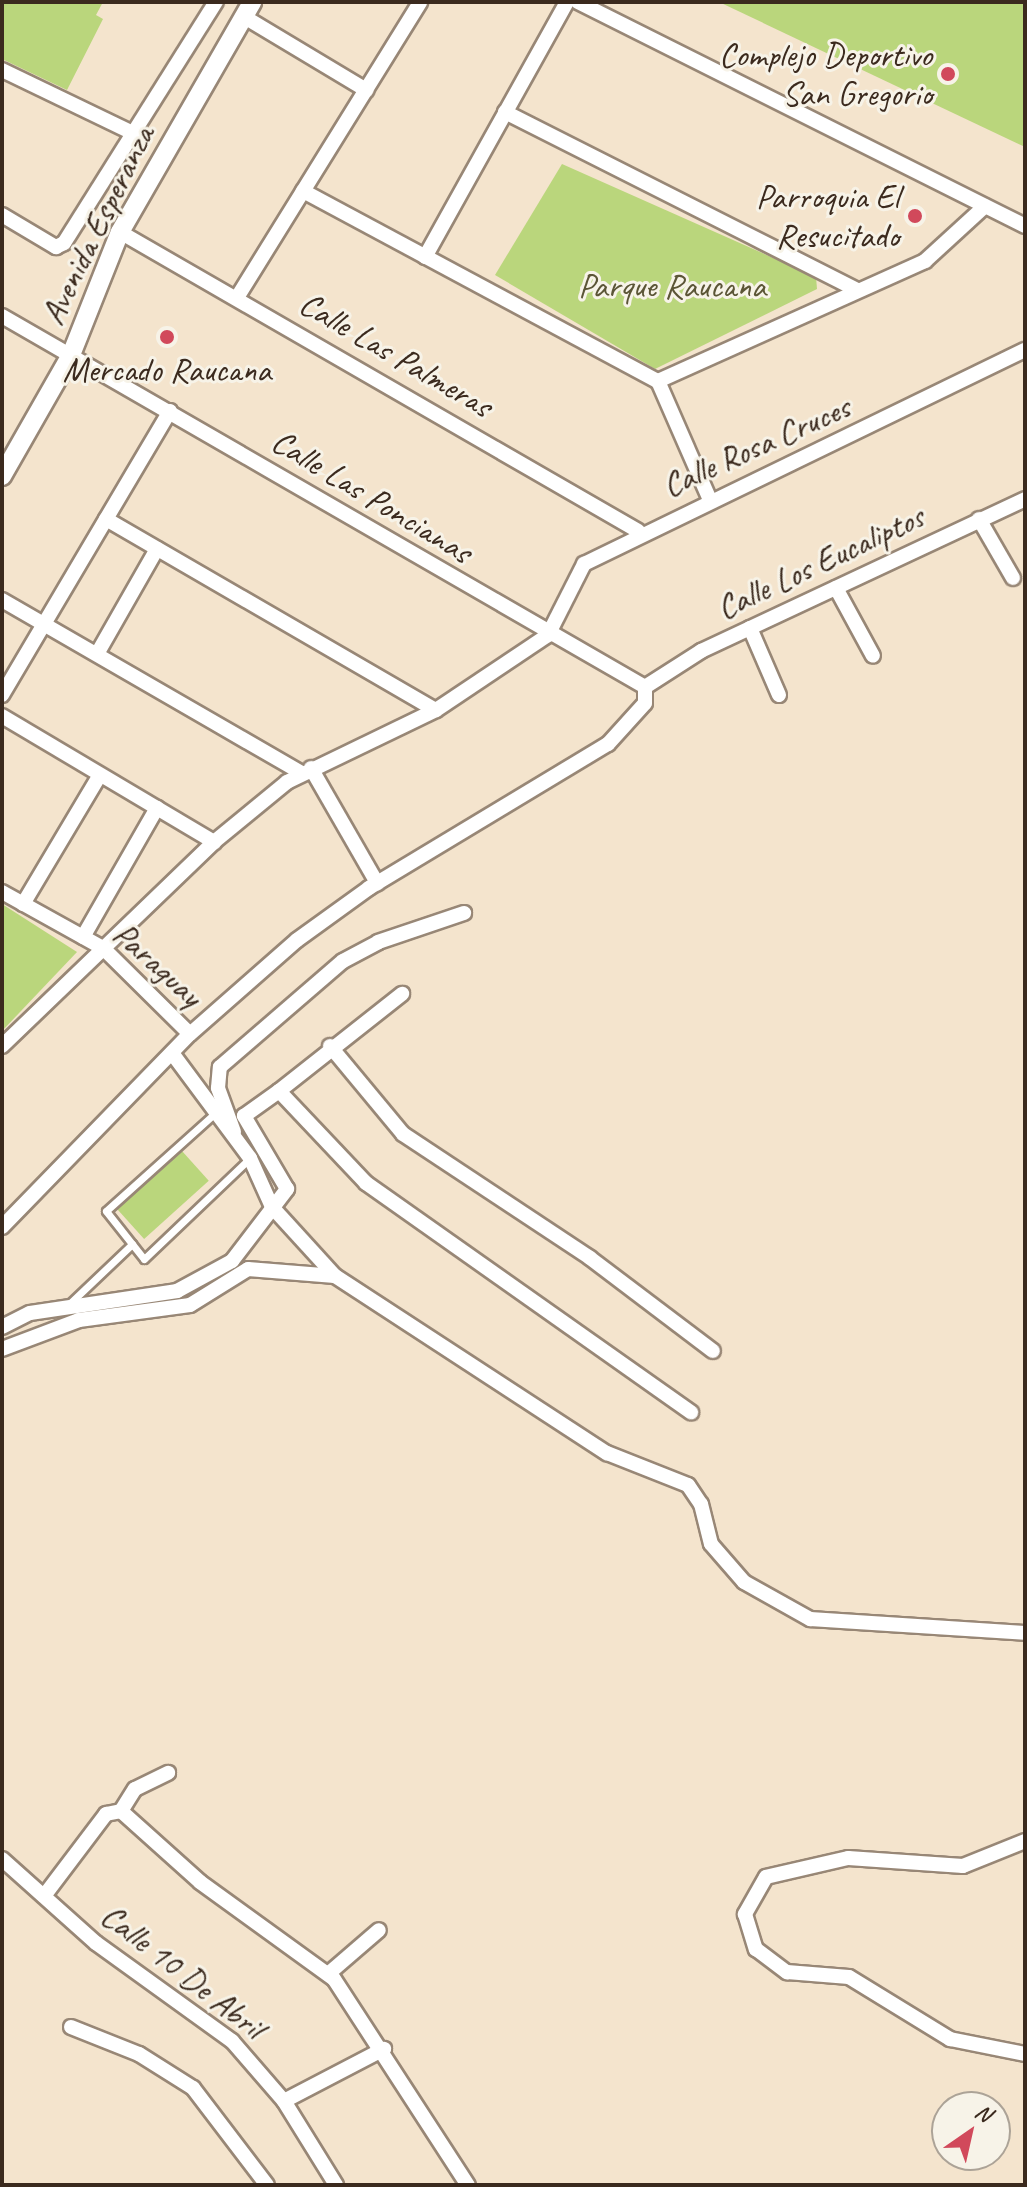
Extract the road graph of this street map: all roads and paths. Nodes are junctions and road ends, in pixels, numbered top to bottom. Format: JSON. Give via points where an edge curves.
{"nodes":[{"id":1,"x":216,"y":2,"type":"edge"},
{"id":2,"x":420,"y":2,"type":"edge"},
{"id":3,"x":567,"y":2,"type":"edge"},
{"id":4,"x":578,"y":2,"type":"edge"},
{"id":5,"x":247,"y":9,"type":"edge"},
{"id":6,"x":2,"y":70,"type":"edge"},
{"id":7,"x":366,"y":90,"type":"junction"},
{"id":8,"x":505,"y":112,"type":"junction"},
{"id":9,"x":135,"y":134,"type":"junction"},
{"id":10,"x":303,"y":191,"type":"junction"},
{"id":11,"x":985,"y":206,"type":"junction"},
{"id":12,"x":2,"y":215,"type":"edge"},
{"id":13,"x":1025,"y":226,"type":"edge"},
{"id":14,"x":120,"y":232,"type":"junction"},
{"id":15,"x":425,"y":257,"type":"junction"},
{"id":16,"x":857,"y":290,"type":"junction"},
{"id":17,"x":238,"y":296,"type":"junction"},
{"id":18,"x":2,"y":316,"type":"edge"},
{"id":19,"x":1025,"y":350,"type":"edge"},
{"id":20,"x":71,"y":355,"type":"junction"},
{"id":21,"x":658,"y":381,"type":"junction"},
{"id":22,"x":170,"y":411,"type":"junction"},
{"id":23,"x":2,"y":476,"type":"edge"},
{"id":24,"x":1025,"y":499,"type":"edge"},
{"id":25,"x":710,"y":500,"type":"junction"},
{"id":26,"x":106,"y":519,"type":"junction"},
{"id":27,"x":979,"y":519,"type":"junction"},
{"id":28,"x":638,"y":531,"type":"junction"},
{"id":29,"x":157,"y":549,"type":"junction"},
{"id":30,"x":1013,"y":578,"type":"dead end"},
{"id":31,"x":836,"y":588,"type":"junction"},
{"id":32,"x":2,"y":600,"type":"edge"},
{"id":33,"x":46,"y":625,"type":"junction"},
{"id":34,"x":750,"y":628,"type":"junction"},
{"id":35,"x":548,"y":635,"type":"junction"},
{"id":36,"x":97,"y":654,"type":"junction"},
{"id":37,"x":873,"y":656,"type":"dead end"},
{"id":38,"x":645,"y":687,"type":"junction"},
{"id":39,"x":2,"y":695,"type":"edge"},
{"id":40,"x":779,"y":695,"type":"dead end"},
{"id":41,"x":436,"y":710,"type":"junction"},
{"id":42,"x":2,"y":716,"type":"edge"},
{"id":43,"x":307,"y":771,"type":"junction"},
{"id":44,"x":100,"y":775,"type":"junction"},
{"id":45,"x":157,"y":808,"type":"junction"},
{"id":46,"x":214,"y":842,"type":"junction"},
{"id":47,"x":377,"y":883,"type":"junction"},
{"id":48,"x":2,"y":892,"type":"edge"},
{"id":49,"x":23,"y":904,"type":"junction"},
{"id":50,"x":464,"y":913,"type":"dead end"},
{"id":51,"x":83,"y":937,"type":"junction"},
{"id":52,"x":103,"y":948,"type":"junction"},
{"id":53,"x":402,"y":994,"type":"dead end"},
{"id":54,"x":190,"y":1034,"type":"junction"},
{"id":55,"x":2,"y":1046,"type":"edge"},
{"id":56,"x":330,"y":1046,"type":"junction"},
{"id":57,"x":172,"y":1053,"type":"junction"},
{"id":58,"x":279,"y":1091,"type":"junction"},
{"id":59,"x":214,"y":1114,"type":"junction"},
{"id":60,"x":235,"y":1136,"type":"junction"},
{"id":61,"x":250,"y":1158,"type":"junction"},
{"id":62,"x":272,"y":1207,"type":"junction"},
{"id":63,"x":2,"y":1227,"type":"edge"},
{"id":64,"x":132,"y":1244,"type":"junction"},
{"id":65,"x":335,"y":1276,"type":"junction"},
{"id":66,"x":65,"y":1307,"type":"junction"},
{"id":67,"x":2,"y":1327,"type":"edge"},
{"id":68,"x":2,"y":1349,"type":"edge"},
{"id":69,"x":713,"y":1351,"type":"dead end"},
{"id":70,"x":691,"y":1412,"type":"dead end"},
{"id":71,"x":1025,"y":1633,"type":"edge"},
{"id":72,"x":168,"y":1773,"type":"dead end"},
{"id":73,"x":121,"y":1811,"type":"junction"},
{"id":74,"x":1025,"y":1841,"type":"edge"},
{"id":75,"x":2,"y":1859,"type":"edge"},
{"id":76,"x":44,"y":1896,"type":"junction"},
{"id":77,"x":379,"y":1930,"type":"dead end"},
{"id":78,"x":328,"y":1974,"type":"junction"},
{"id":79,"x":71,"y":2027,"type":"dead end"},
{"id":80,"x":384,"y":2049,"type":"junction"},
{"id":81,"x":1025,"y":2054,"type":"edge"},
{"id":82,"x":284,"y":2101,"type":"junction"},
{"id":83,"x":267,"y":2185,"type":"edge"},
{"id":84,"x":336,"y":2185,"type":"edge"},
{"id":85,"x":468,"y":2185,"type":"edge"}],
"edges":[{"from":1,"to":9,"type":"street"},
{"from":2,"to":7,"type":"street"},
{"from":3,"to":8,"type":"street"},
{"from":4,"to":11,"type":"street"},
{"from":5,"to":7,"type":"street"},
{"from":5,"to":14,"type":"street","name":"Avenida Esperanza"},
{"from":6,"to":9,"type":"street"},
{"from":7,"to":10,"type":"street"},
{"from":8,"to":15,"type":"street"},
{"from":8,"to":16,"type":"street"},
{"from":9,"to":12,"type":"street","via":[[64,243],[56,247]]},
{"from":10,"to":15,"type":"street"},
{"from":10,"to":17,"type":"street"},
{"from":11,"to":13,"type":"street"},
{"from":11,"to":16,"type":"street","via":[[925,261]]},
{"from":14,"to":17,"type":"street","name":"Calle Las Palmeras"},
{"from":14,"to":20,"type":"street","name":"Avenida Esperanza"},
{"from":15,"to":21,"type":"street"},
{"from":16,"to":21,"type":"street"},
{"from":17,"to":28,"type":"street","name":"Calle Las Palmeras"},
{"from":18,"to":20,"type":"street","name":"Calle Las Poncianas"},
{"from":19,"to":25,"type":"street","name":"Calle Rosa Cruces"},
{"from":20,"to":22,"type":"street","name":"Calle Las Poncianas"},
{"from":20,"to":23,"type":"street","name":"Avenida Esperanza"},
{"from":21,"to":25,"type":"street"},
{"from":22,"to":26,"type":"street"},
{"from":22,"to":35,"type":"street","name":"Calle Las Poncianas"},
{"from":24,"to":27,"type":"street","name":"Calle Los Eucaliptos"},
{"from":25,"to":28,"type":"street","name":"Calle Rosa Cruces"},
{"from":26,"to":29,"type":"street"},
{"from":26,"to":33,"type":"street"},
{"from":27,"to":30,"type":"street"},
{"from":27,"to":31,"type":"street","name":"Calle Los Eucaliptos"},
{"from":28,"to":35,"type":"street","name":"Calle Rosa Cruces","via":[[578,570]]},
{"from":29,"to":36,"type":"street"},
{"from":29,"to":41,"type":"street"},
{"from":31,"to":34,"type":"street","name":"Calle Los Eucaliptos"},
{"from":31,"to":37,"type":"street"},
{"from":32,"to":33,"type":"street"},
{"from":33,"to":36,"type":"street"},
{"from":33,"to":39,"type":"street"},
{"from":34,"to":38,"type":"street","name":"Calle Los Eucaliptos"},
{"from":34,"to":40,"type":"street"},
{"from":35,"to":38,"type":"street","name":"Calle Las Poncianas"},
{"from":35,"to":41,"type":"street"},
{"from":36,"to":43,"type":"street"},
{"from":38,"to":47,"type":"street","via":[[645,703],[608,744]]},
{"from":41,"to":43,"type":"street"},
{"from":42,"to":44,"type":"street"},
{"from":43,"to":46,"type":"street"},
{"from":43,"to":47,"type":"street"},
{"from":44,"to":45,"type":"street"},
{"from":44,"to":49,"type":"street"},
{"from":45,"to":46,"type":"street"},
{"from":45,"to":51,"type":"street"},
{"from":46,"to":52,"type":"street"},
{"from":47,"to":54,"type":"street","via":[[297,940]]},
{"from":48,"to":49,"type":"street","name":"Paraguay"},
{"from":49,"to":51,"type":"street","name":"Paraguay"},
{"from":50,"to":60,"type":"street","via":[[343,961],[220,1067],[218,1088]]},
{"from":51,"to":52,"type":"street","name":"Paraguay"},
{"from":52,"to":54,"type":"street","name":"Paraguay"},
{"from":52,"to":55,"type":"street"},
{"from":53,"to":56,"type":"street"},
{"from":54,"to":57,"type":"street"},
{"from":56,"to":58,"type":"street"},
{"from":56,"to":69,"type":"street","via":[[403,1134]]},
{"from":57,"to":59,"type":"street"},
{"from":57,"to":63,"type":"street"},
{"from":58,"to":62,"type":"street","via":[[244,1116],[288,1185]]},
{"from":58,"to":70,"type":"street","via":[[366,1183]]},
{"from":59,"to":60,"type":"street"},
{"from":59,"to":64,"type":"lane","via":[[106,1211]]},
{"from":60,"to":61,"type":"street"},
{"from":61,"to":62,"type":"street"},
{"from":61,"to":64,"type":"lane","via":[[144,1259]]},
{"from":62,"to":65,"type":"street"},
{"from":62,"to":66,"type":"street","via":[[232,1261],[203,1282]]},
{"from":64,"to":66,"type":"lane"},
{"from":65,"to":68,"type":"street","via":[[248,1269],[190,1305],[79,1320]]},
{"from":65,"to":71,"type":"street","via":[[607,1453],[688,1485],[711,1544],[736,1577],[792,1612],[994,1636]]},
{"from":66,"to":67,"type":"street"},
{"from":72,"to":73,"type":"street","via":[[135,1789]]},
{"from":73,"to":76,"type":"street","via":[[106,1814]]},
{"from":73,"to":78,"type":"street","via":[[200,1882]]},
{"from":74,"to":81,"type":"street","via":[[963,1866],[848,1858],[766,1877],[745,1914],[745,1934],[787,1972],[849,1977],[950,2039]]},
{"from":75,"to":76,"type":"street","name":"Calle 10 De Abril"},
{"from":76,"to":82,"type":"street","name":"Calle 10 De Abril","via":[[232,2041]]},
{"from":77,"to":78,"type":"street"},
{"from":78,"to":80,"type":"street"},
{"from":79,"to":83,"type":"street","via":[[139,2054],[193,2088]]},
{"from":80,"to":82,"type":"street"},
{"from":80,"to":85,"type":"street"},
{"from":82,"to":84,"type":"street","name":"Calle 10 De Abril"}]}
